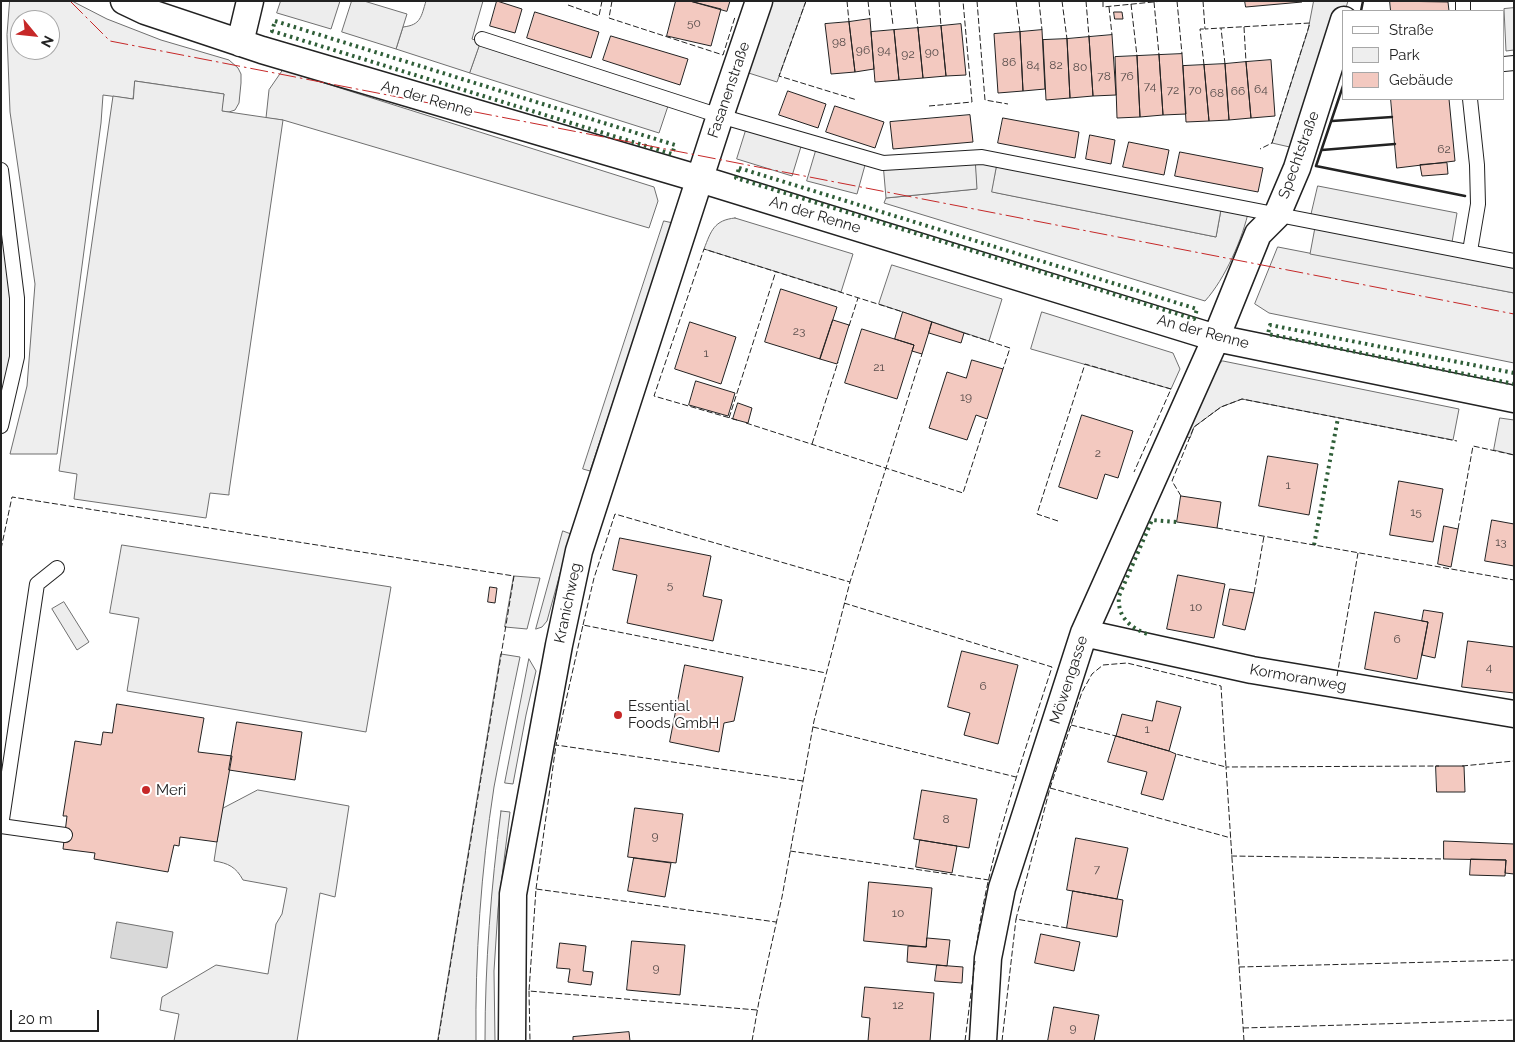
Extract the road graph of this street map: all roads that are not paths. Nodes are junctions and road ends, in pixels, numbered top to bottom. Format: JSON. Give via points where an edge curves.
{"nodes":[{"id":1,"x":124,"y":1,"type":"edge"},
{"id":2,"x":250,"y":1,"type":"edge"},
{"id":3,"x":759,"y":1,"type":"edge"},
{"id":4,"x":1342,"y":26,"type":"edge"},
{"id":5,"x":482,"y":39,"type":"dead end"},
{"id":6,"x":240,"y":43,"type":"junction"},
{"id":7,"x":1470,"y":100,"type":"edge"},
{"id":8,"x":720,"y":116,"type":"junction"},
{"id":9,"x":1,"y":170,"type":"edge"},
{"id":10,"x":700,"y":179,"type":"junction"},
{"id":11,"x":1277,"y":215,"type":"junction"},
{"id":12,"x":1470,"y":251,"type":"junction"},
{"id":13,"x":1514,"y":261,"type":"edge"},
{"id":14,"x":1216,"y":338,"type":"junction"},
{"id":15,"x":1514,"y":399,"type":"edge"},
{"id":16,"x":1,"y":426,"type":"edge"},
{"id":17,"x":57,"y":568,"type":"dead end"},
{"id":18,"x":1084,"y":633,"type":"junction"},
{"id":19,"x":1514,"y":714,"type":"edge"},
{"id":20,"x":65,"y":835,"type":"dead end"},
{"id":21,"x":512,"y":1041,"type":"edge"},
{"id":22,"x":984,"y":1041,"type":"edge"}],
"edges":[{"from":1,"to":6,"type":"street","name":"An der Renne","via":[[145,12]]},
{"from":2,"to":6,"type":"street"},
{"from":3,"to":8,"type":"street","name":"Fasanenstraße"},
{"from":4,"to":11,"type":"street","name":"Spechtstraße","via":[[1297,168]]},
{"from":5,"to":8,"type":"lane"},
{"from":6,"to":10,"type":"street","name":"An der Renne"},
{"from":7,"to":12,"type":"lane","via":[[1478,204]]},
{"from":8,"to":10,"type":"street","name":"Fasanenstraße"},
{"from":8,"to":11,"type":"lane","via":[[883,162],[982,157]]},
{"from":9,"to":16,"type":"lane","via":[[17,298],[17,357]]},
{"from":10,"to":14,"type":"street","name":"An der Renne"},
{"from":10,"to":21,"type":"street","name":"Kranichweg","via":[[579,552],[513,894]]},
{"from":11,"to":12,"type":"lane"},
{"from":11,"to":14,"type":"street","name":"Spechtstraße","via":[[1258,234]]},
{"from":12,"to":13,"type":"lane"},
{"from":14,"to":15,"type":"street","name":"An der Renne"},
{"from":14,"to":18,"type":"street","name":"Möwengasse"},
{"from":17,"to":20,"type":"lane","via":[[37,584],[1,826]]},
{"from":18,"to":19,"type":"street","name":"Kormoranweg","via":[[1252,670]]},
{"from":18,"to":22,"type":"street","name":"Möwengasse","via":[[1002,888],[988,958]]}]}
